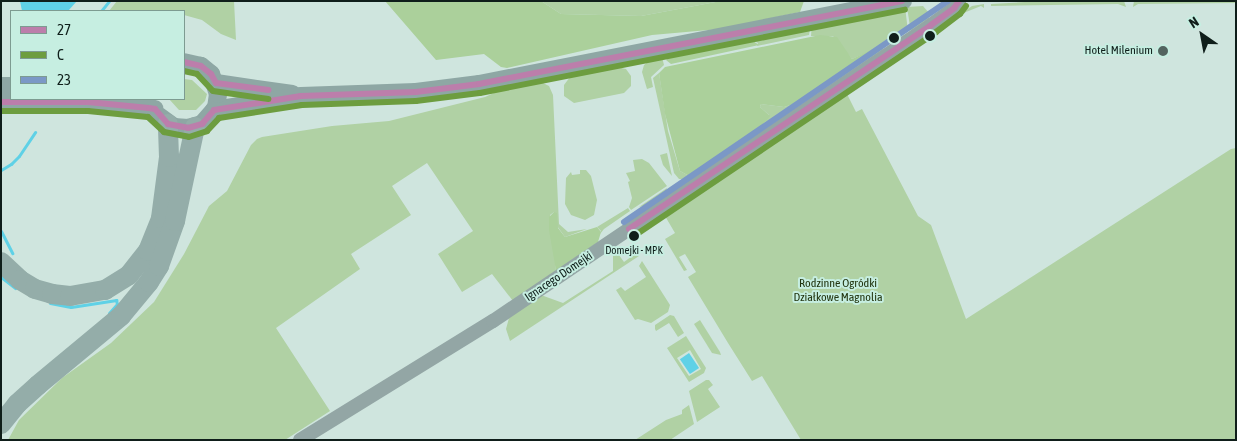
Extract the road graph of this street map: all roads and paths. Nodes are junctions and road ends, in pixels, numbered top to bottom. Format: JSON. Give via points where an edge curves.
{"nodes":[{"id":1,"x":903,"y":1,"type":"edge"},
{"id":2,"x":958,"y":1,"type":"edge"},
{"id":3,"x":873,"y":4,"type":"edge"},
{"id":4,"x":185,"y":62,"type":"edge"},
{"id":5,"x":216,"y":83,"type":"junction"},
{"id":6,"x":1,"y":86,"type":"edge"},
{"id":7,"x":301,"y":96,"type":"junction"},
{"id":8,"x":8,"y":97,"type":"edge"},
{"id":9,"x":56,"y":100,"type":"edge"},
{"id":10,"x":214,"y":110,"type":"junction"},
{"id":11,"x":158,"y":111,"type":"edge"},
{"id":12,"x":195,"y":127,"type":"junction"},
{"id":13,"x":1,"y":262,"type":"edge"},
{"id":14,"x":1,"y":424,"type":"edge"},
{"id":15,"x":300,"y":440,"type":"edge"}],
"edges":[{"from":1,"to":3,"type":"main road"},
{"from":2,"to":15,"type":"street","name":"Ignacego Domejki","via":[[931,26],[493,321]]},
{"from":3,"to":7,"type":"main road","via":[[479,84],[407,93]]},
{"from":4,"to":5,"type":"main road","via":[[201,66]]},
{"from":5,"to":7,"type":"main road"},
{"from":5,"to":10,"type":"main road","via":[[218,94]]},
{"from":6,"to":8,"type":"main road"},
{"from":7,"to":10,"type":"main road"},
{"from":9,"to":11,"type":"main road"},
{"from":10,"to":12,"type":"main road","via":[[208,120]]},
{"from":11,"to":12,"type":"main road","via":[[181,128]]},
{"from":11,"to":13,"type":"highway","via":[[170,157],[161,218],[148,251],[129,275],[105,290],[70,296],[36,289],[20,280]]},
{"from":12,"to":14,"type":"highway","via":[[175,222],[159,266],[149,282],[121,316],[38,384]]}]}
